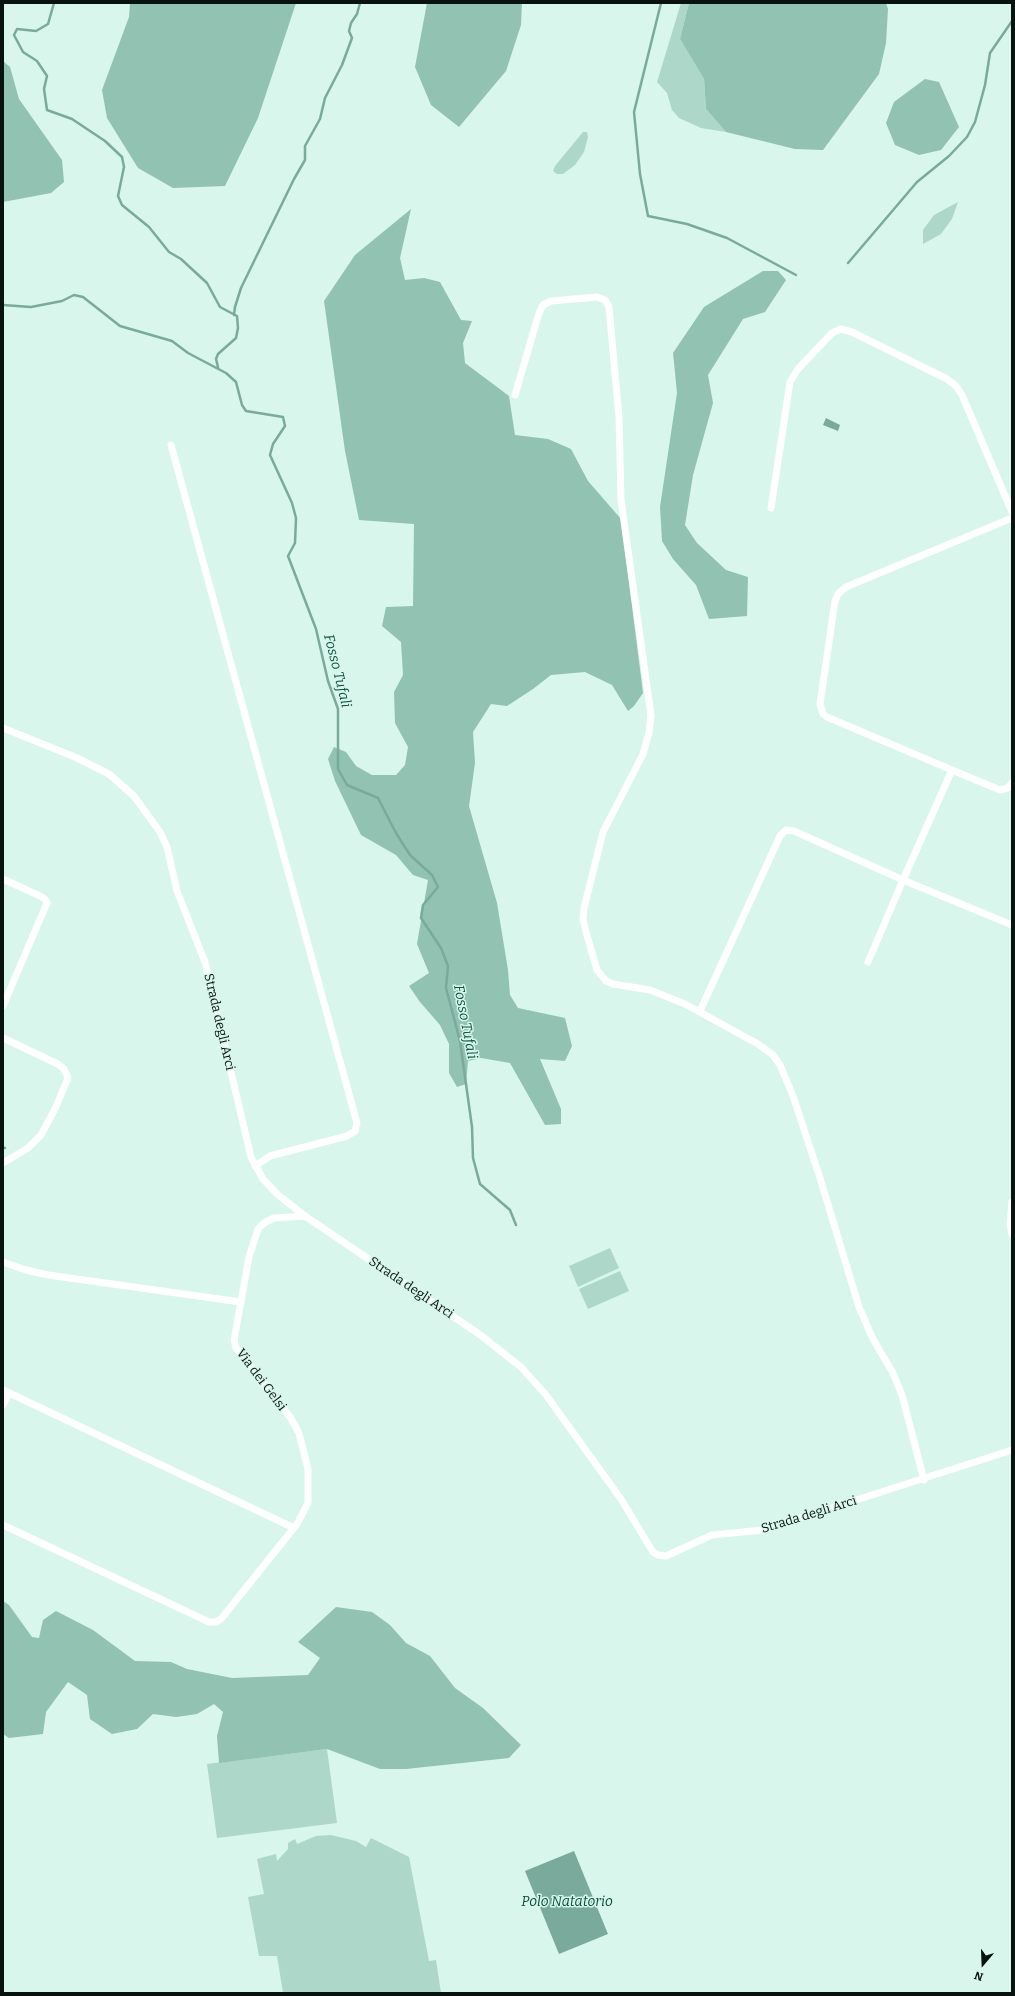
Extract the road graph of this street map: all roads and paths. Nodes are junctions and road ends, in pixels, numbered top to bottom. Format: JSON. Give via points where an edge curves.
{"nodes":[{"id":1,"x":515,"y":394,"type":"dead end"},
{"id":2,"x":171,"y":445,"type":"dead end"},
{"id":3,"x":771,"y":508,"type":"dead end"},
{"id":4,"x":1012,"y":512,"type":"edge"},
{"id":5,"x":1012,"y":518,"type":"edge"},
{"id":6,"x":3,"y":728,"type":"edge"},
{"id":7,"x":952,"y":770,"type":"junction"},
{"id":8,"x":1012,"y":783,"type":"edge"},
{"id":9,"x":3,"y":879,"type":"edge"},
{"id":10,"x":903,"y":880,"type":"junction"},
{"id":11,"x":1012,"y":926,"type":"edge"},
{"id":12,"x":868,"y":962,"type":"dead end"},
{"id":13,"x":3,"y":1006,"type":"edge"},
{"id":14,"x":700,"y":1011,"type":"junction"},
{"id":15,"x":3,"y":1038,"type":"edge"},
{"id":16,"x":3,"y":1163,"type":"edge"},
{"id":17,"x":254,"y":1166,"type":"junction"},
{"id":18,"x":1012,"y":1202,"type":"edge"},
{"id":19,"x":305,"y":1216,"type":"junction"},
{"id":20,"x":1012,"y":1234,"type":"edge"},
{"id":21,"x":3,"y":1262,"type":"edge"},
{"id":22,"x":242,"y":1302,"type":"junction"},
{"id":23,"x":6,"y":1392,"type":"edge"},
{"id":24,"x":3,"y":1405,"type":"edge"},
{"id":25,"x":1012,"y":1450,"type":"edge"},
{"id":26,"x":924,"y":1480,"type":"junction"},
{"id":27,"x":3,"y":1525,"type":"edge"},
{"id":28,"x":294,"y":1528,"type":"junction"}],
"edges":[{"from":1,"to":14,"type":"street","via":[[543,305],[551,301],[597,297],[605,300],[609,307],[619,423],[620,496],[651,715],[644,750],[603,832],[584,908],[584,922],[597,970],[603,979],[612,984],[657,992]]},
{"from":2,"to":17,"type":"street","via":[[357,1123],[354,1131],[348,1136],[270,1156]]},
{"from":3,"to":4,"type":"street","via":[[790,382],[798,369],[832,333],[841,329],[947,379],[956,386]]},
{"from":5,"to":7,"type":"street","via":[[846,587],[835,601],[821,712],[827,717]]},
{"from":6,"to":17,"type":"street","name":"Strada degli Arci","via":[[71,755],[109,774],[134,796],[160,832],[167,846],[177,891],[208,971]]},
{"from":7,"to":8,"type":"street","via":[[1000,790],[1008,788]]},
{"from":7,"to":10,"type":"street"},
{"from":9,"to":13,"type":"street","via":[[40,896],[47,903]]},
{"from":10,"to":11,"type":"street"},
{"from":10,"to":12,"type":"street"},
{"from":10,"to":14,"type":"street","via":[[794,832],[784,832]]},
{"from":14,"to":26,"type":"street","via":[[764,1048],[775,1058],[784,1072],[820,1178],[859,1307],[902,1395]]},
{"from":15,"to":16,"type":"street","via":[[58,1064],[68,1078],[41,1135],[28,1148]]},
{"from":17,"to":19,"type":"street","name":"Strada degli Arci","via":[[274,1191]]},
{"from":18,"to":20,"type":"street"},
{"from":19,"to":22,"type":"street","name":"Via dei Gelsi","via":[[274,1218],[260,1227],[251,1249]]},
{"from":19,"to":26,"type":"street","name":"Strada degli Arci","via":[[479,1334],[521,1367],[556,1409],[621,1499],[652,1551],[658,1555],[672,1554],[712,1535],[760,1531]]},
{"from":21,"to":22,"type":"street","via":[[48,1275]]},
{"from":22,"to":28,"type":"street","name":"Via dei Gelsi","via":[[234,1337],[235,1345],[293,1421],[305,1451],[309,1498],[303,1516]]},
{"from":23,"to":24,"type":"street"},
{"from":23,"to":28,"type":"street"},
{"from":25,"to":26,"type":"street","name":"Strada degli Arci"},
{"from":27,"to":28,"type":"street","name":"Via dei Gelsi","via":[[214,1622],[221,1619]]}]}
